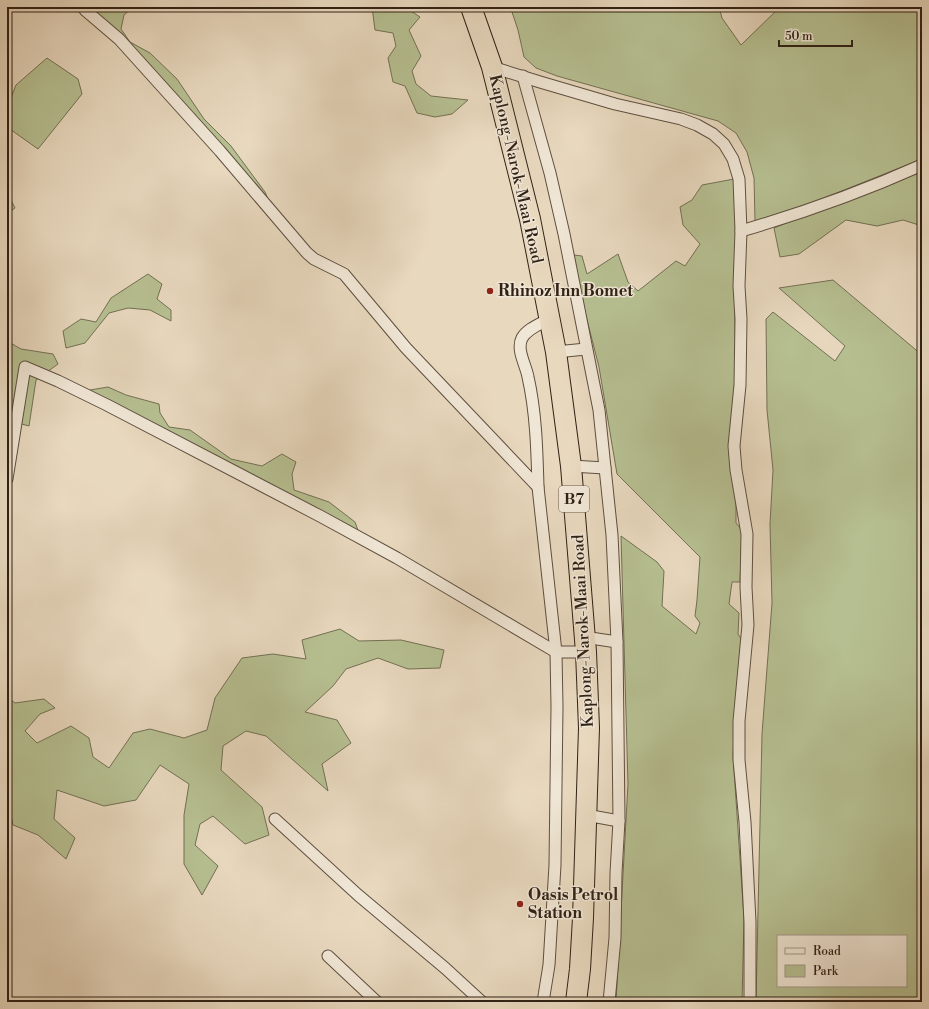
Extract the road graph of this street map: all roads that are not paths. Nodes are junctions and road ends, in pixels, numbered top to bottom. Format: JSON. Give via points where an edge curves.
{"nodes":[{"id":1,"x":83,"y":7,"type":"edge"},
{"id":2,"x":472,"y":7,"type":"edge"},
{"id":3,"x":492,"y":67,"type":"junction"},
{"id":4,"x":523,"y":76,"type":"junction"},
{"id":5,"x":922,"y":165,"type":"edge"},
{"id":6,"x":741,"y":231,"type":"junction"},
{"id":7,"x":549,"y":319,"type":"junction"},
{"id":8,"x":586,"y":349,"type":"junction"},
{"id":9,"x":556,"y":352,"type":"junction"},
{"id":10,"x":571,"y":466,"type":"junction"},
{"id":11,"x":605,"y":468,"type":"junction"},
{"id":12,"x":7,"y":479,"type":"edge"},
{"id":13,"x":538,"y":486,"type":"junction"},
{"id":14,"x":617,"y":642,"type":"junction"},
{"id":15,"x":585,"y":645,"type":"junction"},
{"id":16,"x":556,"y":652,"type":"junction"},
{"id":17,"x":586,"y":814,"type":"junction"},
{"id":18,"x":275,"y":819,"type":"dead end"},
{"id":19,"x":619,"y":821,"type":"junction"},
{"id":20,"x":328,"y":956,"type":"dead end"},
{"id":21,"x":377,"y":1002,"type":"edge"},
{"id":22,"x":482,"y":1002,"type":"edge"},
{"id":23,"x":543,"y":1002,"type":"edge"},
{"id":24,"x":576,"y":1002,"type":"edge"},
{"id":25,"x":609,"y":1002,"type":"edge"},
{"id":26,"x":750,"y":1002,"type":"edge"}],
"edges":[{"from":1,"to":13,"type":"street","via":[[119,39],[307,253],[344,274],[406,348]]},
{"from":2,"to":3,"type":"highway","name":"Kaplong-Narok-Maai Road","number":"B7"},
{"from":3,"to":4,"type":"street"},
{"from":3,"to":7,"type":"highway","name":"Kaplong-Narok-Maai Road","number":"B7","via":[[530,219]]},
{"from":4,"to":6,"type":"street","via":[[615,104],[681,120],[713,134],[724,144],[740,178]]},
{"from":4,"to":8,"type":"street","via":[[550,173]]},
{"from":5,"to":6,"type":"street","via":[[780,220]]},
{"from":6,"to":26,"type":"street","via":[[740,385],[734,446],[747,534],[748,625],[739,760],[750,914]]},
{"from":7,"to":9,"type":"highway","name":"Kaplong-Narok-Maai Road","number":"B7"},
{"from":7,"to":13,"type":"street","via":[[528,331],[520,344],[532,406]]},
{"from":8,"to":9,"type":"street"},
{"from":8,"to":11,"type":"street","via":[[599,410]]},
{"from":9,"to":10,"type":"highway","name":"Kaplong-Narok-Maai Road","number":"B7"},
{"from":10,"to":11,"type":"street"},
{"from":10,"to":15,"type":"highway","name":"Kaplong-Narok-Maai Road","number":"B7"},
{"from":11,"to":14,"type":"street","via":[[612,535]]},
{"from":12,"to":16,"type":"street","via":[[25,367],[114,409],[327,520],[397,558]]},
{"from":13,"to":16,"type":"street"},
{"from":14,"to":15,"type":"street"},
{"from":14,"to":19,"type":"street"},
{"from":15,"to":16,"type":"street"},
{"from":15,"to":17,"type":"highway","name":"Kaplong-Narok-Maai Road","number":"B7","via":[[589,728]]},
{"from":16,"to":23,"type":"street","via":[[555,865],[549,965]]},
{"from":17,"to":19,"type":"street"},
{"from":17,"to":24,"type":"highway","name":"Kaplong-Narok-Maai Road","number":"B7","via":[[581,954]]},
{"from":18,"to":22,"type":"street"},
{"from":19,"to":25,"type":"street","via":[[615,938]]},
{"from":20,"to":21,"type":"street"}]}
